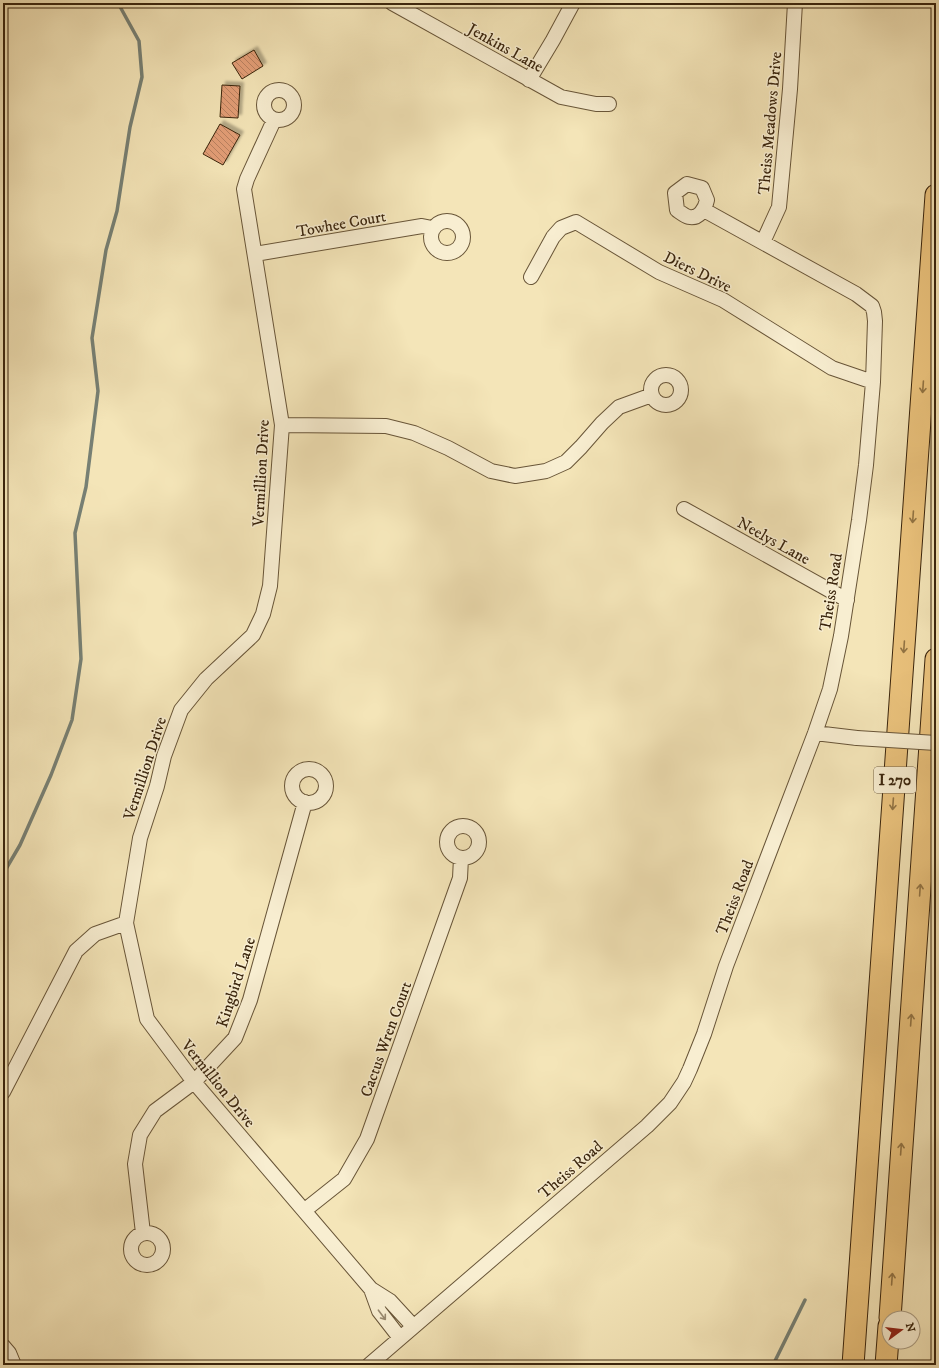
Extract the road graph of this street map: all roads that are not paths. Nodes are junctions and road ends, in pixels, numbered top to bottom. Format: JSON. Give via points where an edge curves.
{"nodes":[{"id":1,"x":392,"y":3,"type":"edge"},
{"id":2,"x":573,"y":3,"type":"edge"},
{"id":3,"x":795,"y":3,"type":"edge"},
{"id":4,"x":529,"y":80,"type":"junction"},
{"id":5,"x":609,"y":104,"type":"dead end"},
{"id":6,"x":274,"y":120,"type":"dead end"},
{"id":7,"x":936,"y":195,"type":"edge"},
{"id":8,"x":704,"y":210,"type":"dead end"},
{"id":9,"x":432,"y":228,"type":"dead end"},
{"id":10,"x":763,"y":242,"type":"junction"},
{"id":11,"x":255,"y":254,"type":"junction"},
{"id":12,"x":531,"y":277,"type":"dead end"},
{"id":13,"x":872,"y":382,"type":"junction"},
{"id":14,"x":652,"y":395,"type":"dead end"},
{"id":15,"x":282,"y":425,"type":"junction"},
{"id":16,"x":684,"y":509,"type":"dead end"},
{"id":17,"x":847,"y":600,"type":"junction"},
{"id":18,"x":936,"y":659,"type":"edge"},
{"id":19,"x":815,"y":733,"type":"junction"},
{"id":20,"x":936,"y":743,"type":"edge"},
{"id":21,"x":305,"y":802,"type":"dead end"},
{"id":22,"x":461,"y":858,"type":"dead end"},
{"id":23,"x":126,"y":924,"type":"junction"},
{"id":24,"x":194,"y":1082,"type":"junction"},
{"id":25,"x":3,"y":1092,"type":"edge"},
{"id":26,"x":305,"y":1210,"type":"junction"},
{"id":27,"x":143,"y":1233,"type":"dead end"},
{"id":28,"x":371,"y":1289,"type":"junction"},
{"id":29,"x":891,"y":1310,"type":"edge"},
{"id":30,"x":413,"y":1326,"type":"junction"},
{"id":31,"x":400,"y":1338,"type":"junction"},
{"id":32,"x":3,"y":1346,"type":"edge"},
{"id":33,"x":887,"y":1350,"type":"edge"},
{"id":34,"x":14,"y":1365,"type":"edge"},
{"id":35,"x":369,"y":1365,"type":"edge"},
{"id":36,"x":854,"y":1365,"type":"edge"},
{"id":37,"x":886,"y":1365,"type":"edge"}],
"edges":[{"from":1,"to":4,"type":"street","name":"Jenkins Lane"},
{"from":2,"to":4,"type":"street"},
{"from":3,"to":10,"type":"street","name":"Theiss Meadows Drive","via":[[779,207]]},
{"from":4,"to":5,"type":"street","name":"Jenkins Lane","via":[[561,97]]},
{"from":6,"to":11,"type":"street","name":"Vermillion Drive","via":[[244,189]]},
{"from":7,"to":36,"type":"highway","number":"I 270","one_way":true},
{"from":8,"to":10,"type":"street"},
{"from":9,"to":11,"type":"street","name":"Towhee Court","via":[[422,226]]},
{"from":10,"to":13,"type":"street","name":"Theiss Road","via":[[856,294],[872,306],[875,321]]},
{"from":11,"to":15,"type":"street","name":"Vermillion Drive"},
{"from":12,"to":13,"type":"street","name":"Diers Drive","via":[[553,237],[561,228],[576,222],[659,272],[723,300],[832,368]]},
{"from":13,"to":17,"type":"street","name":"Theiss Road","via":[[866,464]]},
{"from":14,"to":15,"type":"street","via":[[619,407],[566,462],[546,471],[515,476],[491,471],[414,433],[386,426]]},
{"from":15,"to":23,"type":"street","name":"Vermillion Drive","via":[[270,586],[264,614],[253,635],[206,679],[181,710],[164,756],[140,838]]},
{"from":16,"to":17,"type":"street","name":"Neelys Lane"},
{"from":17,"to":19,"type":"street","name":"Theiss Road","via":[[831,682]]},
{"from":29,"to":18,"type":"highway","number":"I 270","one_way":true},
{"from":19,"to":20,"type":"street","bridge":true},
{"from":19,"to":30,"type":"street","name":"Theiss Road","via":[[734,945],[698,1050],[677,1093],[647,1126]]},
{"from":21,"to":24,"type":"street","name":"Kingbird Lane","via":[[250,1000],[235,1038]]},
{"from":22,"to":26,"type":"street","name":"Cactus Wren Court","via":[[460,878],[367,1139],[344,1179]]},
{"from":23,"to":24,"type":"street","name":"Vermillion Drive","via":[[147,1019]]},
{"from":23,"to":25,"type":"street","via":[[95,934],[76,951]]},
{"from":24,"to":26,"type":"street","name":"Vermillion Drive"},
{"from":24,"to":27,"type":"street","name":"Kingbird Lane","via":[[155,1111],[140,1135],[135,1164]]},
{"from":26,"to":28,"type":"street","name":"Vermillion Drive"},
{"from":28,"to":30,"type":"street","name":"Vermillion Drive","via":[[390,1301]]},
{"from":28,"to":31,"type":"street","name":"Vermillion Drive","one_way":true,"via":[[379,1311]]},
{"from":30,"to":31,"type":"street","name":"Theiss Road"},
{"from":31,"to":35,"type":"street","name":"Theiss Road"},
{"from":32,"to":34,"type":"street","via":[[10,1353]]},
{"from":33,"to":37,"type":"highway"}]}
